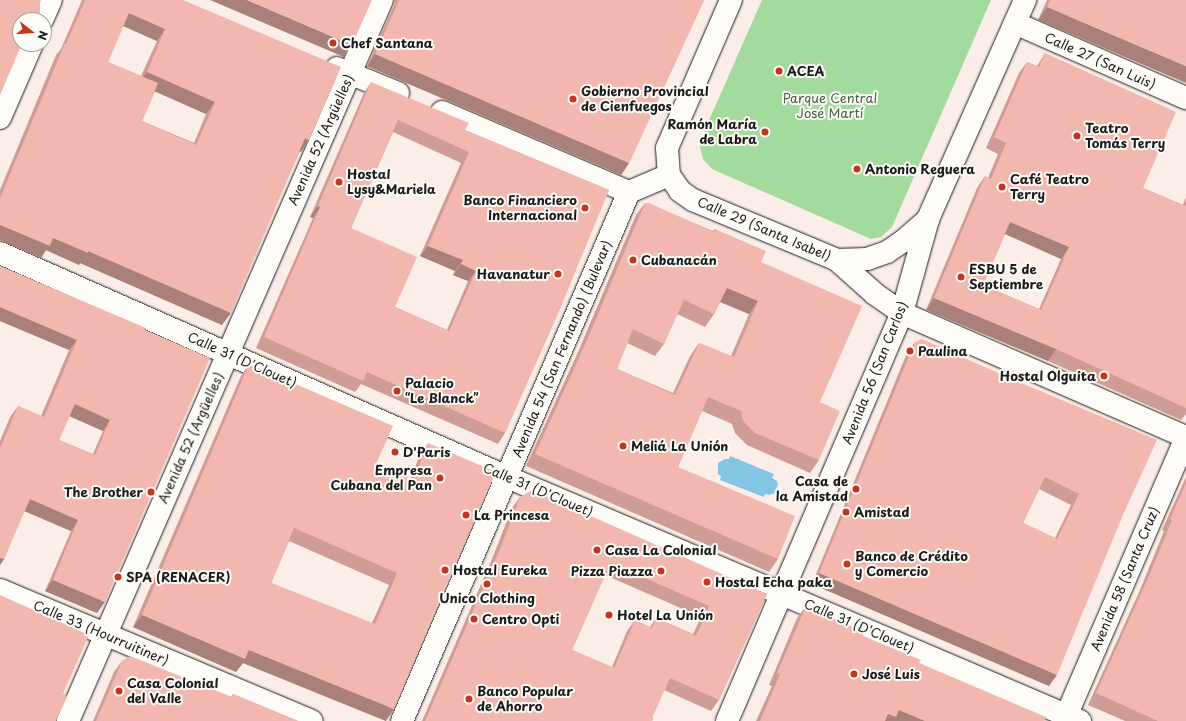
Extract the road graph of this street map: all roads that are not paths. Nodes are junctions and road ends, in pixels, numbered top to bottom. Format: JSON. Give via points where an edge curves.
{"nodes":[{"id":1,"x":51,"y":0,"type":"edge"},
{"id":2,"x":382,"y":0,"type":"edge"},
{"id":3,"x":731,"y":0,"type":"edge"},
{"id":4,"x":1025,"y":0,"type":"edge"},
{"id":5,"x":46,"y":12,"type":"edge"},
{"id":6,"x":1014,"y":23,"type":"junction"},
{"id":7,"x":29,"y":52,"type":"edge"},
{"id":8,"x":321,"y":61,"type":"edge"},
{"id":9,"x":350,"y":73,"type":"junction"},
{"id":10,"x":1186,"y":98,"type":"edge"},
{"id":11,"x":0,"y":118,"type":"edge"},
{"id":12,"x":669,"y":175,"type":"junction"},
{"id":13,"x":630,"y":192,"type":"junction"},
{"id":14,"x":928,"y":219,"type":"junction"},
{"id":15,"x":0,"y":253,"type":"edge"},
{"id":16,"x":837,"y":260,"type":"junction"},
{"id":17,"x":902,"y":313,"type":"junction"},
{"id":18,"x":228,"y":354,"type":"junction"},
{"id":19,"x":1186,"y":437,"type":"edge"},
{"id":20,"x":507,"y":477,"type":"junction"},
{"id":21,"x":0,"y":590,"type":"edge"},
{"id":22,"x":783,"y":594,"type":"junction"},
{"id":23,"x":105,"y":635,"type":"junction"},
{"id":24,"x":1070,"y":719,"type":"edge"},
{"id":25,"x":68,"y":721,"type":"edge"},
{"id":26,"x":312,"y":721,"type":"edge"},
{"id":27,"x":402,"y":721,"type":"edge"},
{"id":28,"x":727,"y":721,"type":"edge"}],
"edges":[{"from":1,"to":5,"type":"street"},
{"from":2,"to":9,"type":"street","name":"Avenida 52 (Argüelles)"},
{"from":3,"to":12,"type":"street","via":[[667,148]]},
{"from":4,"to":6,"type":"street","name":"Avenida 56 (San Carlos)"},
{"from":6,"to":10,"type":"street","name":"Calle 27 (San Luis)"},
{"from":6,"to":14,"type":"street","name":"Avenida 56 (San Carlos)"},
{"from":7,"to":11,"type":"street"},
{"from":8,"to":9,"type":"street"},
{"from":9,"to":13,"type":"street"},
{"from":9,"to":18,"type":"street","name":"Avenida 52 (Argüelles)"},
{"from":12,"to":13,"type":"street"},
{"from":12,"to":16,"type":"street","name":"Calle 29 (Santa Isabel)","via":[[680,191],[692,200]]},
{"from":13,"to":20,"type":"street","name":"Avenida 54 (San Fernando) (Bulevar)"},
{"from":14,"to":16,"type":"street","via":[[887,252],[867,259]]},
{"from":14,"to":17,"type":"street","name":"Avenida 56 (San Carlos)"},
{"from":15,"to":18,"type":"street","name":"Calle 31 (D'Clouet)"},
{"from":16,"to":17,"type":"street","name":"Calle 29 (Santa Isabel)","via":[[875,294]]},
{"from":17,"to":19,"type":"street","name":"Calle 29 (Santa Isabel)"},
{"from":17,"to":22,"type":"street","name":"Avenida 56 (San Carlos)"},
{"from":18,"to":20,"type":"street","name":"Calle 31 (D'Clouet)"},
{"from":18,"to":23,"type":"street","name":"Avenida 52 (Argüelles)"},
{"from":19,"to":24,"type":"street","name":"Avenida 58 (Santa Cruz)"},
{"from":20,"to":22,"type":"street","name":"Calle 31 (D'Clouet)"},
{"from":20,"to":27,"type":"street","name":"Avenida 54 (San Fernando) (Bulevar)"},
{"from":21,"to":23,"type":"street","name":"Calle 33 (Hourruitiner)"},
{"from":22,"to":24,"type":"street","name":"Calle 31 (D'Clouet)"},
{"from":22,"to":28,"type":"street","name":"Avenida 56 (San Carlos)"},
{"from":23,"to":25,"type":"street","name":"Avenida 52 (Argüelles)"},
{"from":23,"to":26,"type":"street","name":"Calle 33 (Hourruitiner)"}]}
